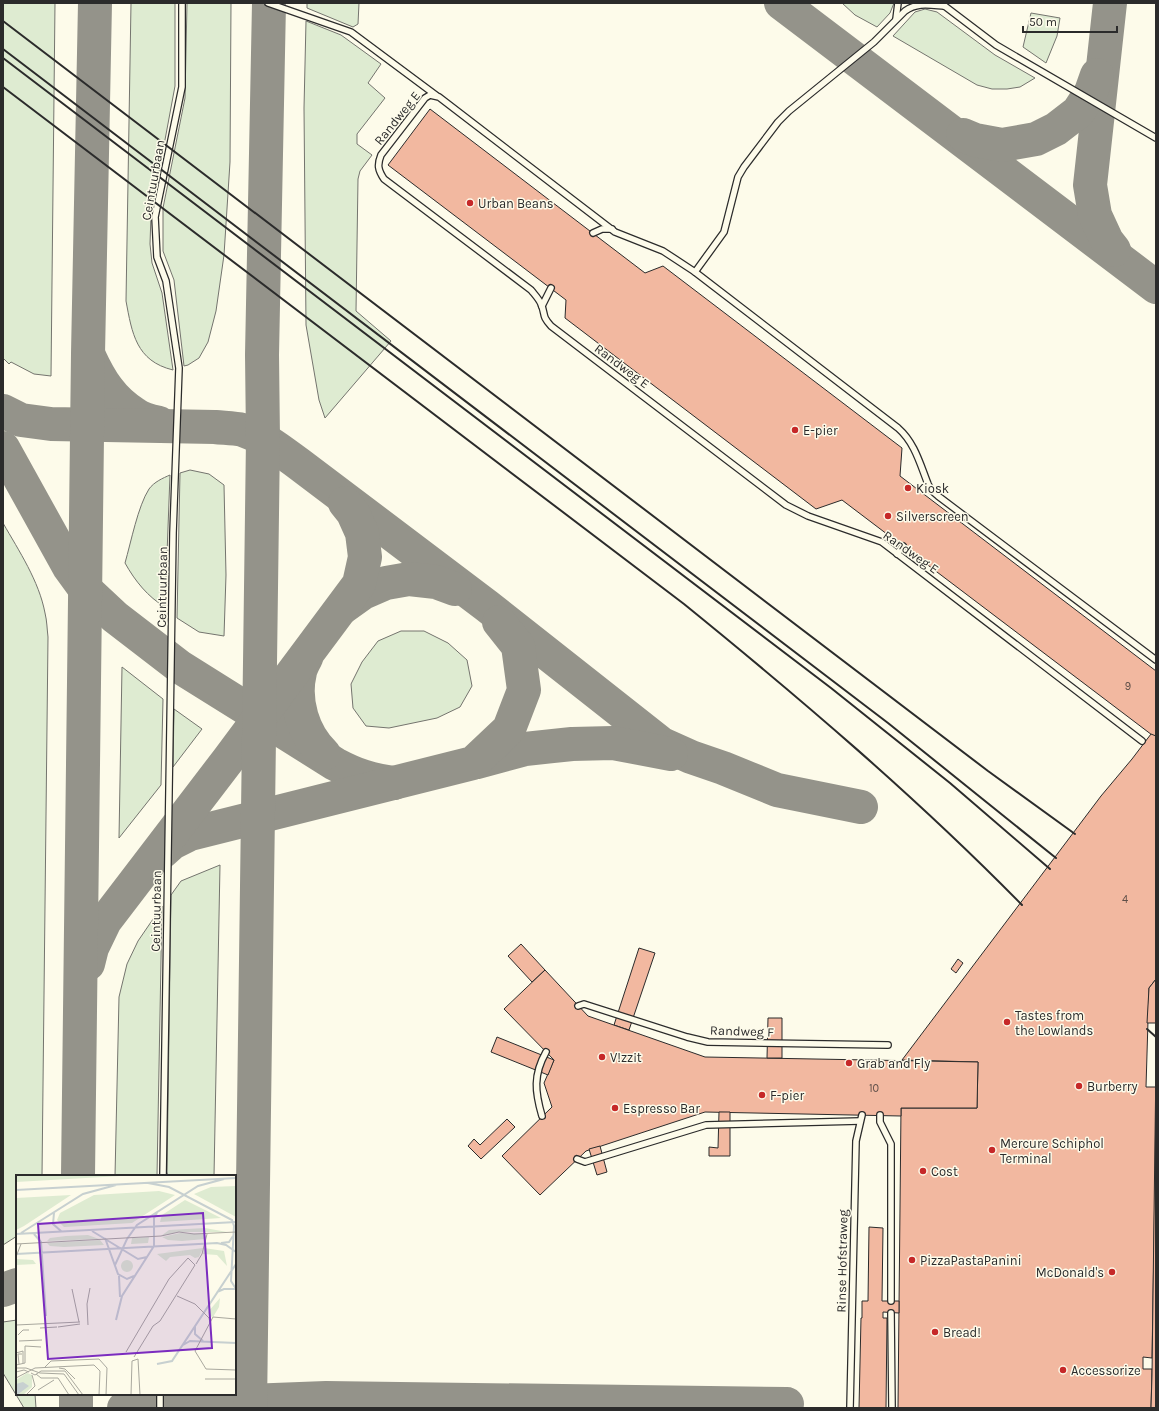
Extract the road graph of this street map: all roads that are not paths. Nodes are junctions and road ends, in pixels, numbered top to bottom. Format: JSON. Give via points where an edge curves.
{"nodes":[{"id":1,"x":182,"y":3,"type":"edge"},
{"id":2,"x":268,"y":3,"type":"edge"},
{"id":3,"x":898,"y":3,"type":"edge"},
{"id":4,"x":908,"y":3,"type":"edge"},
{"id":5,"x":942,"y":4,"type":"edge"},
{"id":6,"x":905,"y":11,"type":"junction"},
{"id":7,"x":896,"y":19,"type":"junction"},
{"id":8,"x":439,"y":97,"type":"junction"},
{"id":9,"x":1156,"y":138,"type":"edge"},
{"id":10,"x":612,"y":229,"type":"junction"},
{"id":11,"x":594,"y":233,"type":"dead end"},
{"id":12,"x":695,"y":272,"type":"junction"},
{"id":13,"x":551,"y":288,"type":"dead end"},
{"id":14,"x":542,"y":306,"type":"junction"},
{"id":15,"x":940,"y":498,"type":"junction"},
{"id":16,"x":936,"y":503,"type":"dead end"},
{"id":17,"x":903,"y":546,"type":"dead end"},
{"id":18,"x":897,"y":554,"type":"junction"},
{"id":19,"x":1156,"y":660,"type":"edge"},
{"id":20,"x":1142,"y":741,"type":"dead end"},
{"id":21,"x":578,"y":1006,"type":"dead end"},
{"id":22,"x":888,"y":1045,"type":"dead end"},
{"id":23,"x":546,"y":1052,"type":"dead end"},
{"id":24,"x":862,"y":1115,"type":"dead end"},
{"id":25,"x":880,"y":1115,"type":"dead end"},
{"id":26,"x":542,"y":1116,"type":"dead end"},
{"id":27,"x":860,"y":1121,"type":"junction"},
{"id":28,"x":577,"y":1159,"type":"dead end"},
{"id":29,"x":163,"y":1175,"type":"edge"},
{"id":30,"x":891,"y":1301,"type":"dead end"},
{"id":31,"x":891,"y":1312,"type":"dead end"},
{"id":32,"x":160,"y":1395,"type":"edge"},
{"id":33,"x":160,"y":1408,"type":"edge"},
{"id":34,"x":850,"y":1408,"type":"edge"},
{"id":35,"x":892,"y":1408,"type":"edge"}],
"edges":[{"from":1,"to":29,"type":"lane","name":"Ceintuurbaan","via":[[182,87],[155,217],[157,257],[166,281],[178,368]]},
{"from":2,"to":8,"type":"lane","via":[[352,32]]},
{"from":3,"to":7,"type":"lane"},
{"from":4,"to":6,"type":"lane"},
{"from":5,"to":6,"type":"lane","via":[[920,4]]},
{"from":5,"to":9,"type":"lane","via":[[996,45]]},
{"from":6,"to":7,"type":"lane"},
{"from":7,"to":12,"type":"lane","via":[[874,42],[778,122],[738,177],[724,232]]},
{"from":8,"to":10,"type":"lane","name":"Randweg E"},
{"from":8,"to":14,"type":"lane","name":"Randweg E","via":[[430,95],[425,98],[381,155],[378,163],[379,172],[384,179],[531,290]]},
{"from":10,"to":11,"type":"lane","via":[[602,229]]},
{"from":10,"to":12,"type":"lane","name":"Randweg E","via":[[663,251]]},
{"from":12,"to":15,"type":"lane","name":"Randweg E","via":[[902,431],[913,445],[931,490]]},
{"from":13,"to":14,"type":"lane"},
{"from":14,"to":18,"type":"lane","name":"Randweg E","via":[[544,319],[551,326],[786,505],[808,516],[882,542]]},
{"from":15,"to":16,"type":"lane"},
{"from":15,"to":19,"type":"lane","name":"Randweg E"},
{"from":17,"to":18,"type":"lane"},
{"from":18,"to":20,"type":"lane","name":"Randweg E"},
{"from":21,"to":22,"type":"lane","name":"Randweg F","via":[[584,1004],[708,1042]]},
{"from":23,"to":26,"type":"lane","via":[[537,1072],[536,1093]]},
{"from":24,"to":27,"type":"lane","name":"Rinse Hofstraweg"},
{"from":25,"to":30,"type":"lane","via":[[880,1122],[891,1144]]},
{"from":27,"to":28,"type":"lane","via":[[706,1125],[585,1162]]},
{"from":27,"to":34,"type":"lane","name":"Rinse Hofstraweg","via":[[856,1141]]},
{"from":31,"to":35,"type":"lane"},
{"from":32,"to":33,"type":"lane"}]}
